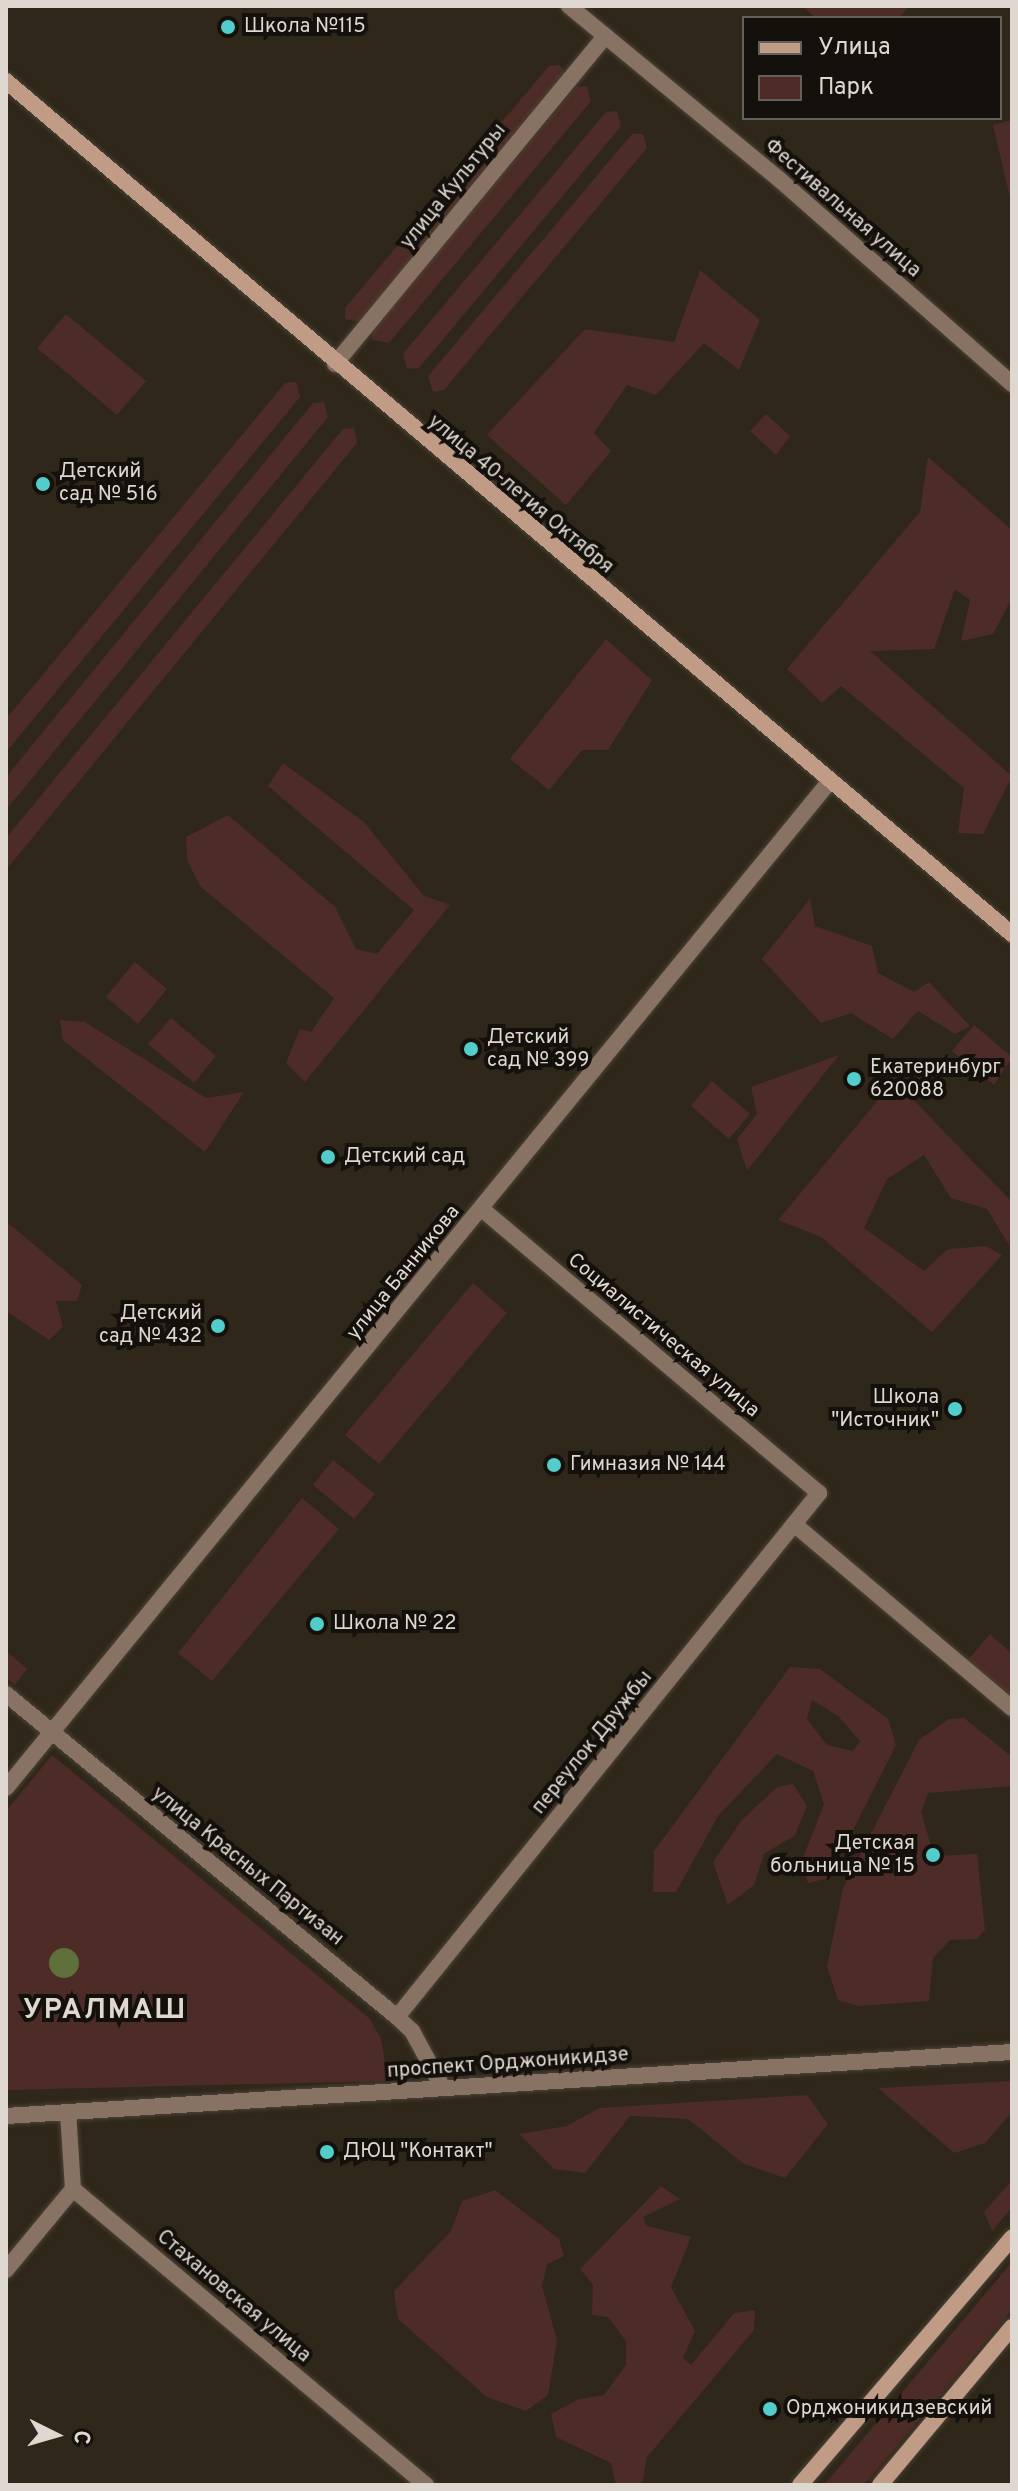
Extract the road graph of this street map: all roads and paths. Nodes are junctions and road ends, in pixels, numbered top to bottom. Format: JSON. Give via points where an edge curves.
{"nodes":[{"id":1,"x":569,"y":6,"type":"edge"},
{"id":2,"x":605,"y":36,"type":"junction"},
{"id":3,"x":6,"y":81,"type":"edge"},
{"id":4,"x":335,"y":364,"type":"junction"},
{"id":5,"x":1012,"y":384,"type":"edge"},
{"id":6,"x":830,"y":781,"type":"junction"},
{"id":7,"x":1012,"y":934,"type":"edge"},
{"id":8,"x":482,"y":1209,"type":"junction"},
{"id":9,"x":819,"y":1493,"type":"joint"},
{"id":10,"x":794,"y":1524,"type":"junction"},
{"id":11,"x":6,"y":1694,"type":"edge"},
{"id":12,"x":1012,"y":1708,"type":"edge"},
{"id":13,"x":52,"y":1732,"type":"junction"},
{"id":14,"x":6,"y":1788,"type":"edge"},
{"id":15,"x":397,"y":2017,"type":"junction"},
{"id":16,"x":1012,"y":2052,"type":"edge"},
{"id":17,"x":443,"y":2088,"type":"junction"},
{"id":18,"x":68,"y":2112,"type":"junction"},
{"id":19,"x":6,"y":2116,"type":"edge"},
{"id":20,"x":73,"y":2189,"type":"junction"},
{"id":21,"x":1012,"y":2238,"type":"edge"},
{"id":22,"x":6,"y":2270,"type":"edge"},
{"id":23,"x":1012,"y":2327,"type":"edge"},
{"id":24,"x":426,"y":2485,"type":"edge"},
{"id":25,"x":800,"y":2485,"type":"edge"},
{"id":26,"x":880,"y":2485,"type":"edge"}],
"edges":[{"from":1,"to":2,"type":"street","name":"Фестивальная улица"},
{"from":2,"to":4,"type":"street","name":"улица Культуры"},
{"from":2,"to":5,"type":"street","name":"Фестивальная улица","via":[[780,180]]},
{"from":3,"to":4,"type":"main road","name":"улица 40-летия Октября"},
{"from":4,"to":6,"type":"main road","name":"улица 40-летия Октября"},
{"from":6,"to":7,"type":"main road","name":"улица 40-летия Октября"},
{"from":6,"to":8,"type":"street","name":"улица Банникова"},
{"from":8,"to":9,"type":"street","name":"Социалистическая улица"},
{"from":8,"to":13,"type":"street","name":"улица Банникова"},
{"from":9,"to":10,"type":"street","name":"переулок Дружбы"},
{"from":10,"to":12,"type":"street"},
{"from":10,"to":15,"type":"street","name":"переулок Дружбы"},
{"from":11,"to":13,"type":"street","name":"улица Красных Партизан"},
{"from":13,"to":14,"type":"street","name":"улица Банникова"},
{"from":13,"to":15,"type":"street","name":"улица Красных Партизан"},
{"from":15,"to":17,"type":"street","name":"улица Красных Партизан"},
{"from":16,"to":17,"type":"street","name":"проспект Орджоникидзе"},
{"from":17,"to":18,"type":"street","name":"проспект Орджоникидзе"},
{"from":18,"to":19,"type":"street","name":"проспект Орджоникидзе"},
{"from":18,"to":20,"type":"street"},
{"from":20,"to":22,"type":"street"},
{"from":20,"to":24,"type":"street","name":"Стахановская улица"},
{"from":21,"to":25,"type":"main road"},
{"from":23,"to":26,"type":"main road"}]}
